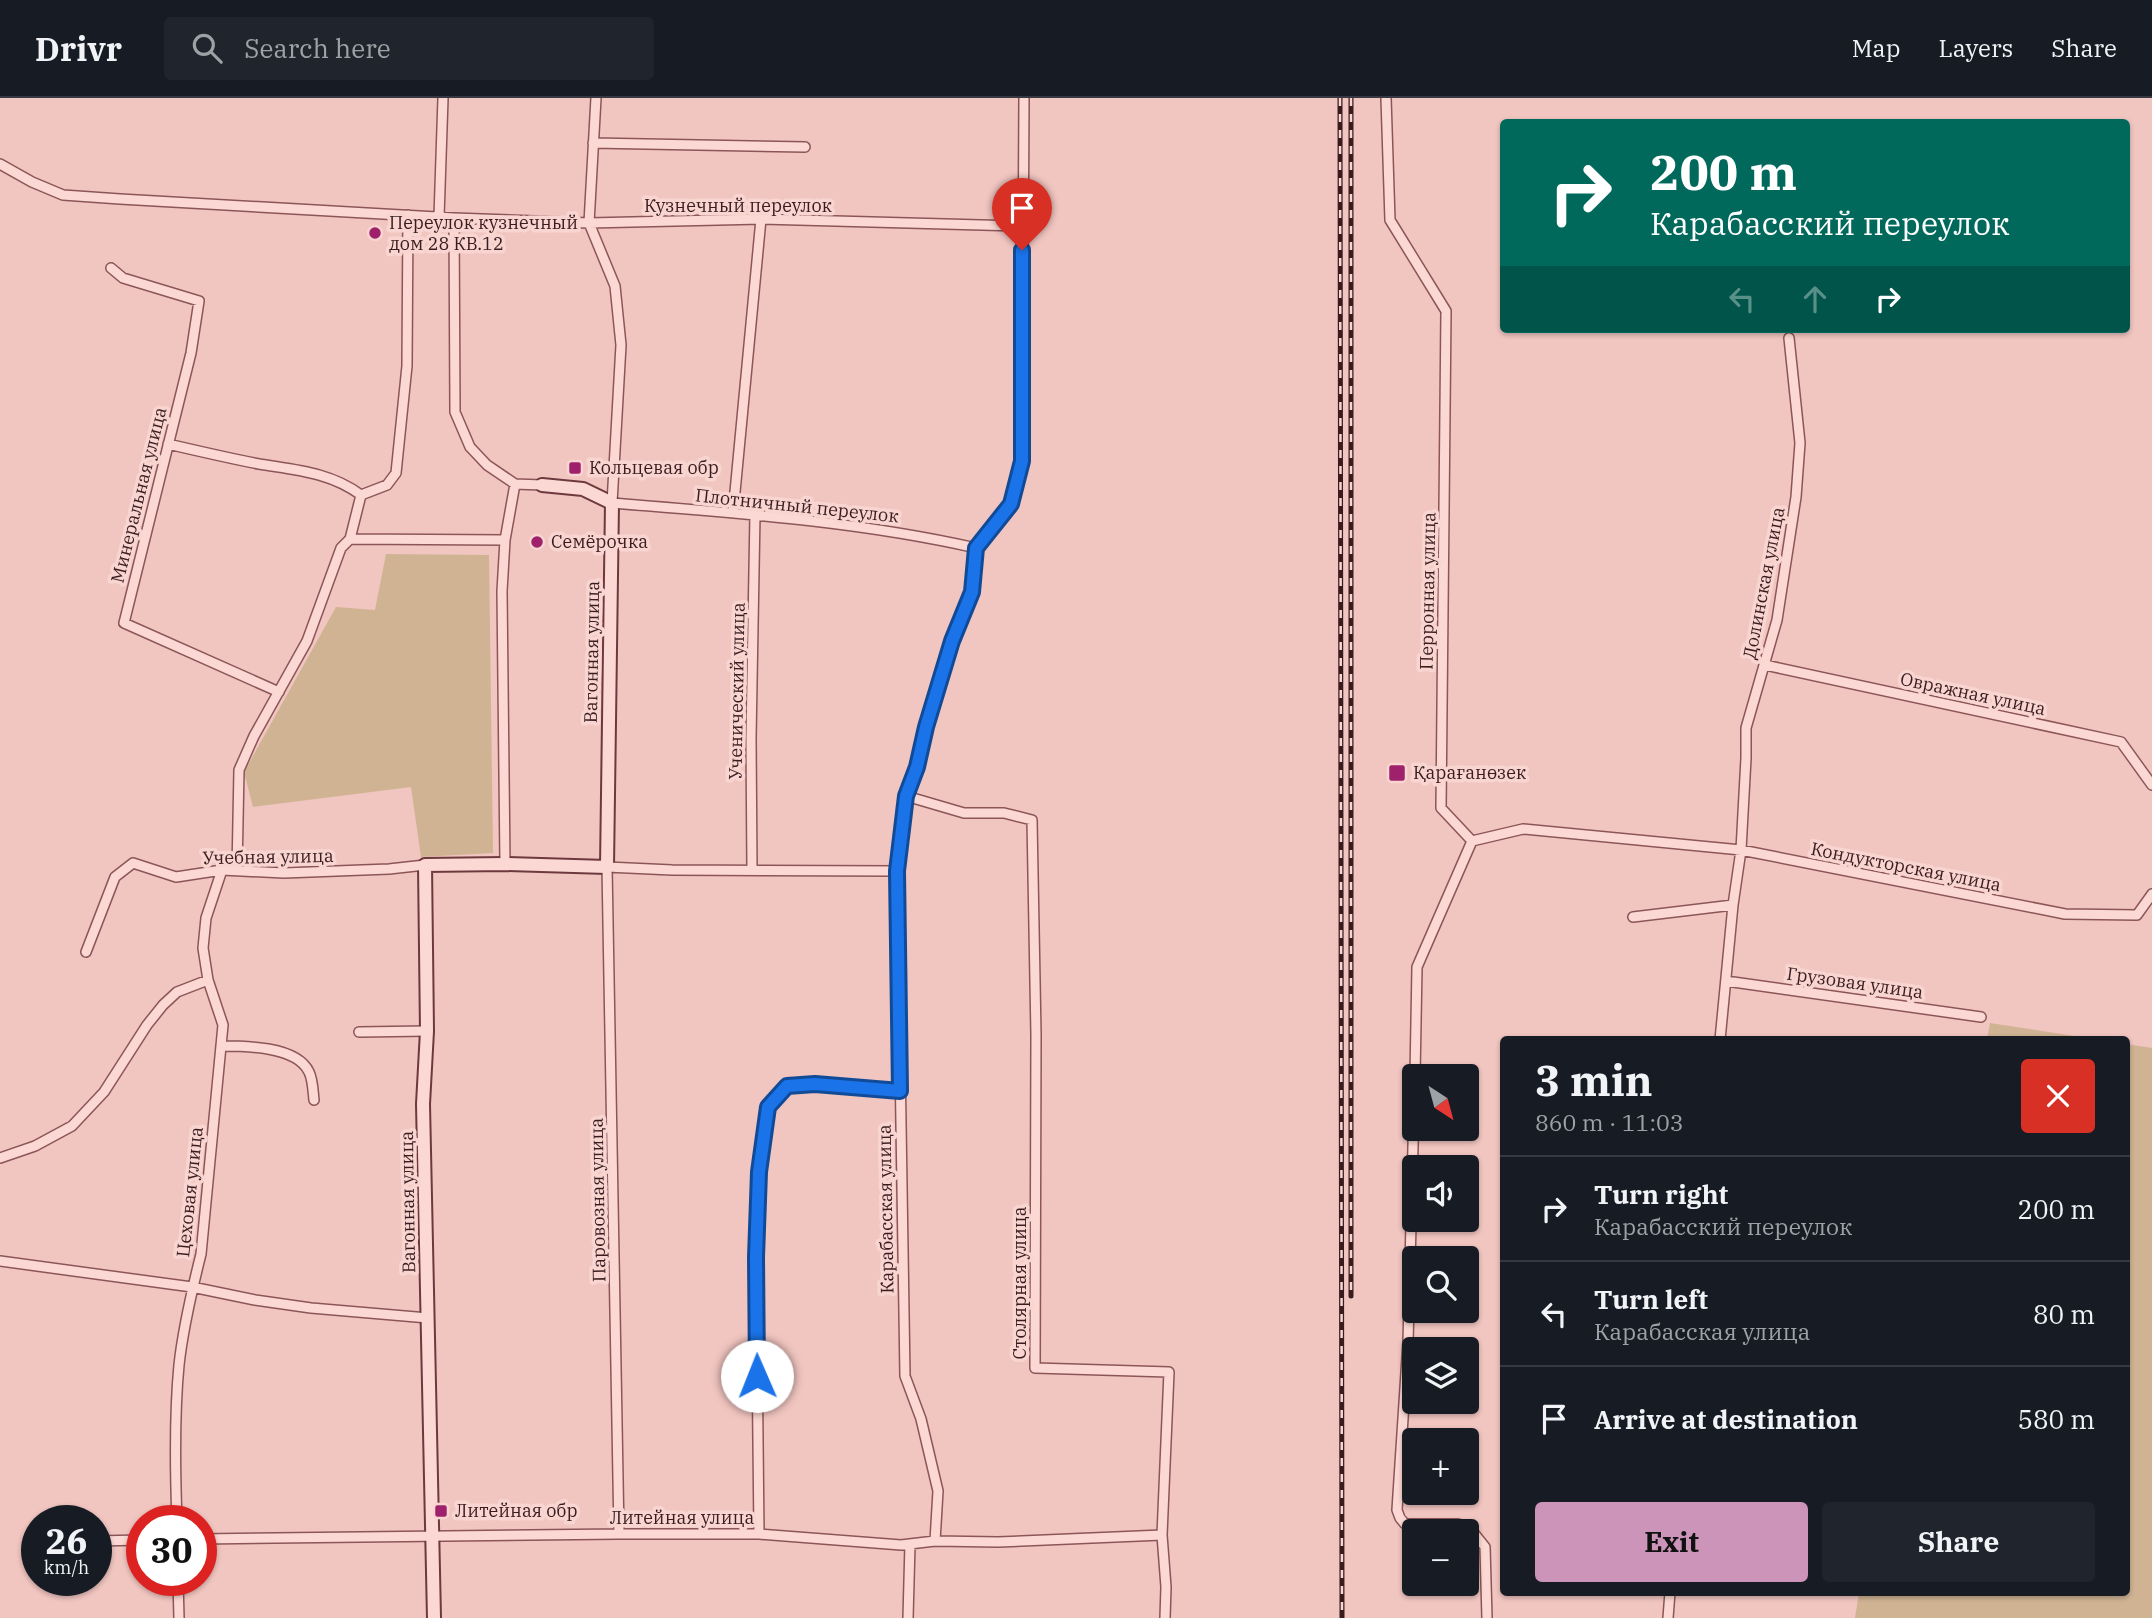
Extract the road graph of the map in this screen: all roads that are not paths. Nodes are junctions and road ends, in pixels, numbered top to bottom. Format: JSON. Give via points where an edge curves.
{"nodes":[{"id":1,"x":443,"y":98,"type":"edge"},
{"id":2,"x":596,"y":98,"type":"edge"},
{"id":3,"x":1024,"y":98,"type":"edge"},
{"id":4,"x":1386,"y":98,"type":"edge"},
{"id":5,"x":593,"y":143,"type":"junction"},
{"id":6,"x":805,"y":147,"type":"dead end"},
{"id":7,"x":0,"y":164,"type":"edge"},
{"id":8,"x":408,"y":215,"type":"junction"},
{"id":9,"x":439,"y":217,"type":"junction"},
{"id":10,"x":454,"y":218,"type":"junction"},
{"id":11,"x":761,"y":219,"type":"junction"},
{"id":12,"x":589,"y":223,"type":"junction"},
{"id":13,"x":1022,"y":226,"type":"junction"},
{"id":14,"x":111,"y":268,"type":"dead end"},
{"id":15,"x":1789,"y":338,"type":"dead end"},
{"id":16,"x":169,"y":444,"type":"junction"},
{"id":17,"x":515,"y":484,"type":"junction"},
{"id":18,"x":542,"y":485,"type":"joint"},
{"id":19,"x":360,"y":495,"type":"junction"},
{"id":20,"x":612,"y":503,"type":"junction"},
{"id":21,"x":733,"y":513,"type":"junction"},
{"id":22,"x":755,"y":514,"type":"junction"},
{"id":23,"x":350,"y":539,"type":"junction"},
{"id":24,"x":505,"y":540,"type":"junction"},
{"id":25,"x":976,"y":548,"type":"junction"},
{"id":26,"x":1765,"y":665,"type":"junction"},
{"id":27,"x":279,"y":692,"type":"junction"},
{"id":28,"x":2152,"y":785,"type":"edge"},
{"id":29,"x":906,"y":796,"type":"junction"},
{"id":30,"x":1472,"y":841,"type":"junction"},
{"id":31,"x":1741,"y":850,"type":"junction"},
{"id":32,"x":505,"y":864,"type":"junction"},
{"id":33,"x":425,"y":865,"type":"junction"},
{"id":34,"x":607,"y":867,"type":"junction"},
{"id":35,"x":752,"y":869,"type":"junction"},
{"id":36,"x":222,"y":870,"type":"junction"},
{"id":37,"x":237,"y":870,"type":"junction"},
{"id":38,"x":897,"y":871,"type":"junction"},
{"id":39,"x":2152,"y":894,"type":"edge"},
{"id":40,"x":1733,"y":905,"type":"junction"},
{"id":41,"x":1633,"y":917,"type":"dead end"},
{"id":42,"x":86,"y":952,"type":"dead end"},
{"id":43,"x":208,"y":980,"type":"junction"},
{"id":44,"x":1726,"y":981,"type":"junction"},
{"id":45,"x":1981,"y":1017,"type":"dead end"},
{"id":46,"x":428,"y":1031,"type":"junction"},
{"id":47,"x":359,"y":1032,"type":"dead end"},
{"id":48,"x":1720,"y":1036,"type":"edge"},
{"id":49,"x":221,"y":1046,"type":"junction"},
{"id":50,"x":1415,"y":1064,"type":"edge"},
{"id":51,"x":900,"y":1091,"type":"junction"},
{"id":52,"x":314,"y":1100,"type":"dead end"},
{"id":53,"x":1413,"y":1141,"type":"edge"},
{"id":54,"x":0,"y":1158,"type":"edge"},
{"id":55,"x":0,"y":1261,"type":"edge"},
{"id":56,"x":192,"y":1287,"type":"junction"},
{"id":57,"x":428,"y":1318,"type":"junction"},
{"id":58,"x":177,"y":1505,"type":"edge"},
{"id":59,"x":619,"y":1534,"type":"junction"},
{"id":60,"x":759,"y":1534,"type":"junction"},
{"id":61,"x":1161,"y":1535,"type":"junction"},
{"id":62,"x":432,"y":1536,"type":"junction"},
{"id":63,"x":217,"y":1539,"type":"edge"},
{"id":64,"x":936,"y":1541,"type":"junction"},
{"id":65,"x":910,"y":1544,"type":"junction"},
{"id":66,"x":178,"y":1596,"type":"edge"},
{"id":67,"x":1670,"y":1596,"type":"edge"},
{"id":68,"x":179,"y":1618,"type":"edge"},
{"id":69,"x":434,"y":1618,"type":"edge"},
{"id":70,"x":908,"y":1618,"type":"edge"},
{"id":71,"x":1165,"y":1618,"type":"edge"},
{"id":72,"x":1487,"y":1618,"type":"edge"},
{"id":73,"x":1668,"y":1618,"type":"edge"}],
"edges":[{"from":1,"to":9,"type":"street"},
{"from":2,"to":5,"type":"street"},
{"from":3,"to":13,"type":"street"},
{"from":4,"to":30,"type":"street","name":"Перронная улица","via":[[1391,220],[1446,311],[1441,808]]},
{"from":5,"to":6,"type":"street"},
{"from":5,"to":12,"type":"street"},
{"from":7,"to":8,"type":"street","name":"Кузнечный переулок","via":[[64,195]]},
{"from":8,"to":9,"type":"street","name":"Кузнечный переулок"},
{"from":8,"to":19,"type":"street","via":[[407,366],[396,473],[387,485]]},
{"from":9,"to":10,"type":"street","name":"Кузнечный переулок"},
{"from":10,"to":12,"type":"street","name":"Кузнечный переулок"},
{"from":10,"to":17,"type":"street","via":[[456,412],[470,447]]},
{"from":11,"to":12,"type":"street","name":"Кузнечный переулок"},
{"from":11,"to":13,"type":"street","name":"Кузнечный переулок"},
{"from":11,"to":21,"type":"street"},
{"from":12,"to":20,"type":"street","via":[[615,286],[621,345]]},
{"from":13,"to":25,"type":"street","via":[[1022,461],[1011,504]]},
{"from":14,"to":16,"type":"street","name":"Минеральная улица","via":[[122,278],[199,301]]},
{"from":15,"to":26,"type":"street","name":"Долинская улица","via":[[1800,443],[1777,620]]},
{"from":16,"to":19,"type":"street","via":[[316,473]]},
{"from":16,"to":27,"type":"street","name":"Минеральная улица","via":[[124,623]]},
{"from":17,"to":18,"type":"street"},
{"from":17,"to":24,"type":"street"},
{"from":18,"to":20,"type":"street","via":[[583,489]]},
{"from":19,"to":23,"type":"street"},
{"from":20,"to":21,"type":"street","name":"Плотничный переулок"},
{"from":20,"to":34,"type":"street","name":"Вагонная улица"},
{"from":21,"to":22,"type":"street","name":"Плотничный переулок"},
{"from":22,"to":25,"type":"street","name":"Плотничный переулок","via":[[929,537]]},
{"from":22,"to":35,"type":"street","name":"Ученический улица"},
{"from":23,"to":24,"type":"street"},
{"from":23,"to":27,"type":"street","via":[[341,548],[307,641]]},
{"from":24,"to":32,"type":"street"},
{"from":25,"to":29,"type":"street","name":"Карабасская улица","via":[[972,592],[952,641]]},
{"from":26,"to":28,"type":"street","name":"Овражная улица","via":[[2121,742]]},
{"from":26,"to":31,"type":"street","name":"Долинская улица","via":[[1746,728]]},
{"from":27,"to":37,"type":"street","via":[[239,770]]},
{"from":29,"to":38,"type":"street","name":"Карабасская улица"},
{"from":29,"to":61,"type":"street","name":"Столярная улица","via":[[964,813],[1004,813],[1032,820],[1035,1368],[1169,1372]]},
{"from":30,"to":31,"type":"street","name":"Кондукторская улица","via":[[1523,829]]},
{"from":30,"to":50,"type":"street","via":[[1417,967]]},
{"from":31,"to":39,"type":"street","name":"Кондукторская улица","via":[[2065,914],[2137,915]]},
{"from":31,"to":40,"type":"street","name":"Долинская улица"},
{"from":32,"to":33,"type":"street"},
{"from":32,"to":34,"type":"street"},
{"from":33,"to":37,"type":"street","name":"Учебная улица","via":[[284,873]]},
{"from":33,"to":46,"type":"street","name":"Вагонная улица"},
{"from":34,"to":35,"type":"street"},
{"from":34,"to":59,"type":"street","name":"Паровозная улица"},
{"from":35,"to":38,"type":"street"},
{"from":36,"to":37,"type":"street","name":"Учебная улица"},
{"from":36,"to":42,"type":"street","name":"Учебная улица","via":[[176,877],[132,863],[115,877]]},
{"from":36,"to":43,"type":"street","name":"Цеховая улица","via":[[206,918],[203,948]]},
{"from":38,"to":51,"type":"street","name":"Карабасская улица"},
{"from":40,"to":41,"type":"street"},
{"from":40,"to":44,"type":"street","name":"Долинская улица"},
{"from":43,"to":49,"type":"street","name":"Цеховая улица","via":[[223,1026]]},
{"from":43,"to":54,"type":"street","via":[[177,992],[163,1005],[104,1092],[72,1126]]},
{"from":44,"to":45,"type":"street","name":"Грузовая улица"},
{"from":44,"to":48,"type":"street","name":"Долинская улица"},
{"from":46,"to":47,"type":"street"},
{"from":46,"to":57,"type":"street","name":"Вагонная улица","via":[[423,1104]]},
{"from":49,"to":52,"type":"street","via":[[260,1046],[298,1059],[309,1072]]},
{"from":49,"to":56,"type":"street","name":"Цеховая улица","via":[[201,1254]]},
{"from":51,"to":60,"type":"street","via":[[787,1086],[768,1107],[759,1172],[756,1257]]},
{"from":51,"to":64,"type":"street","name":"Карабасская улица","via":[[905,1376],[939,1491]]},
{"from":53,"to":72,"type":"street","via":[[1409,1331],[1397,1510],[1405,1524],[1469,1527],[1485,1547]]},
{"from":55,"to":56,"type":"street"},
{"from":56,"to":57,"type":"street","via":[[312,1308]]},
{"from":56,"to":58,"type":"street","name":"Цеховая улица","via":[[179,1363]]},
{"from":57,"to":62,"type":"street","name":"Вагонная улица"},
{"from":59,"to":60,"type":"street","name":"Литейная улица"},
{"from":59,"to":62,"type":"street","name":"Литейная улица"},
{"from":60,"to":65,"type":"street","name":"Литейная улица"},
{"from":61,"to":64,"type":"street","name":"Литейная улица"},
{"from":61,"to":71,"type":"street","name":"Столярная улица"},
{"from":62,"to":63,"type":"street","name":"Литейная улица"},
{"from":62,"to":69,"type":"street","name":"Вагонная улица"},
{"from":64,"to":65,"type":"street","name":"Литейная улица"},
{"from":65,"to":70,"type":"street"},
{"from":66,"to":68,"type":"street"},
{"from":67,"to":73,"type":"street"}]}
